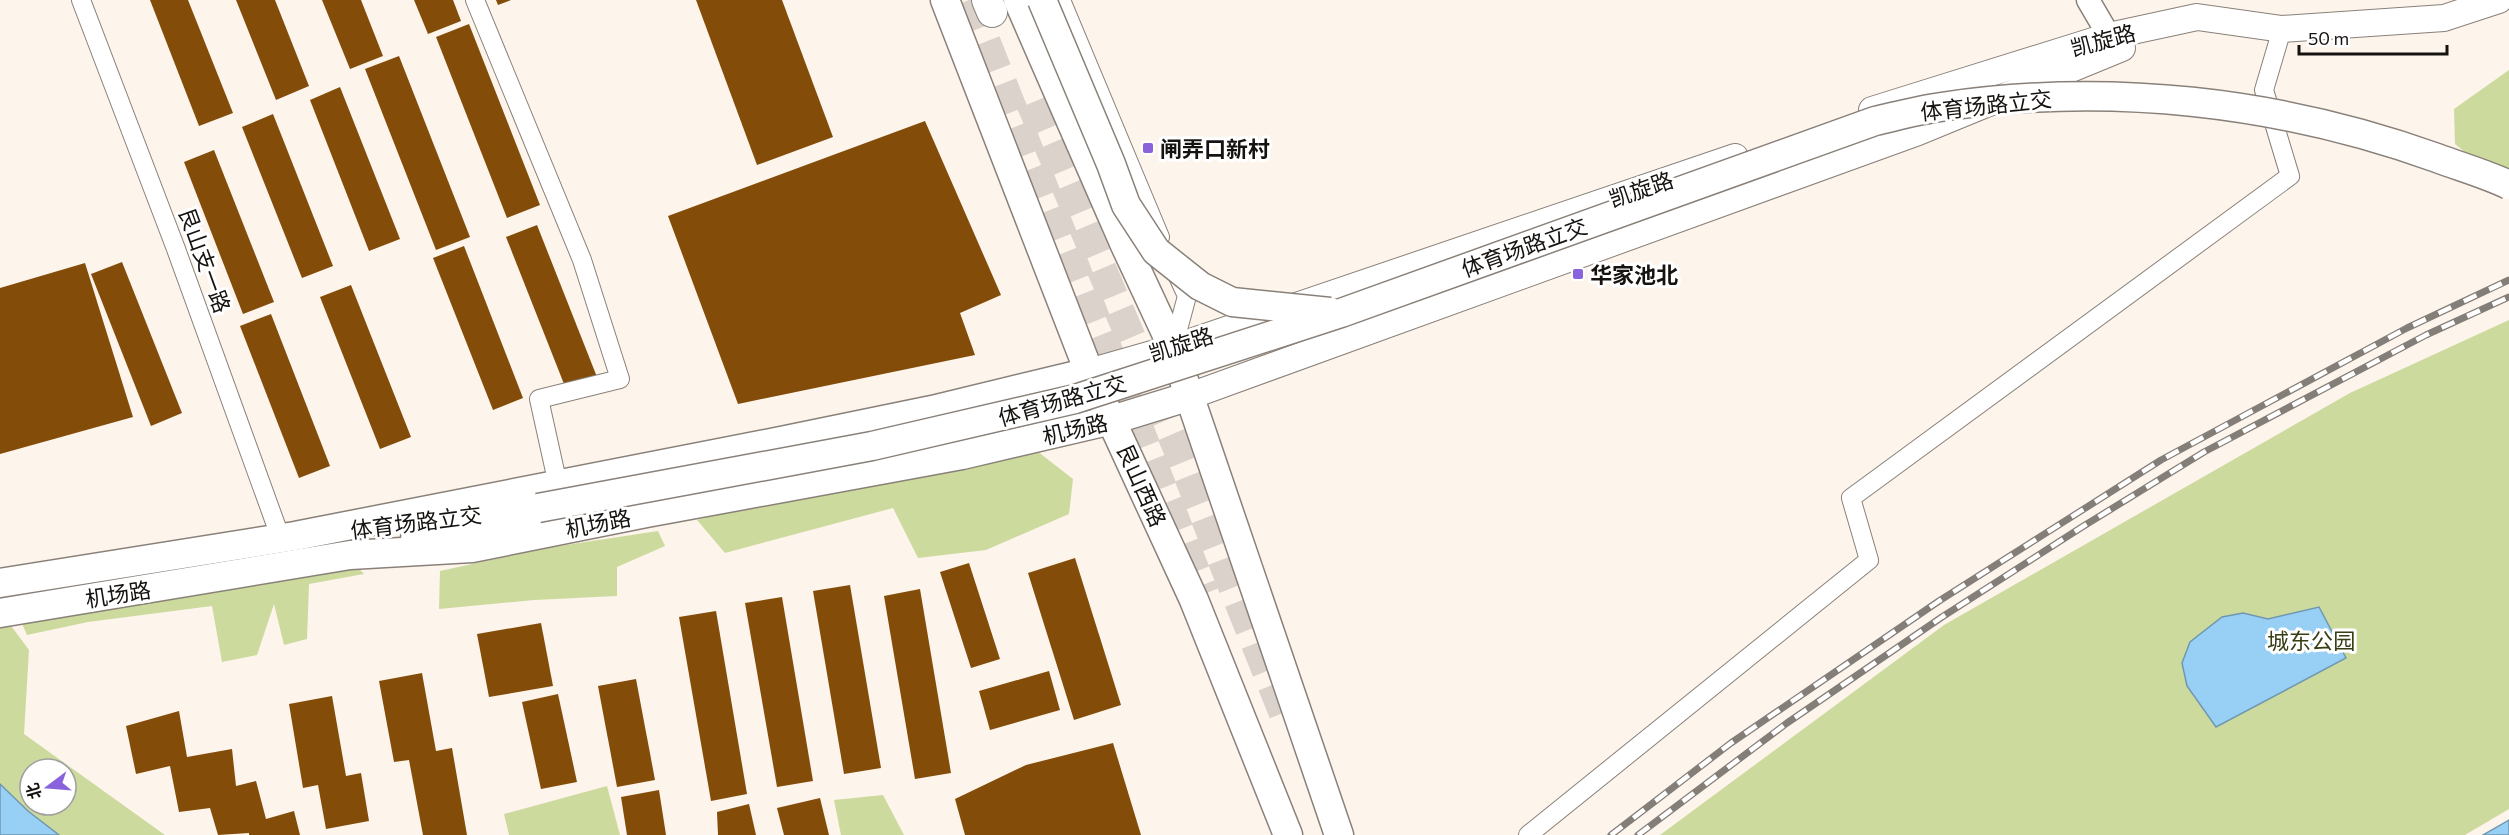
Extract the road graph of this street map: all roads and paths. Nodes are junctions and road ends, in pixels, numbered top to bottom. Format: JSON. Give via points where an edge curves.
{"nodes":[{"id":1,"x":81,"y":0,"type":"edge"},
{"id":2,"x":475,"y":0,"type":"edge"},
{"id":3,"x":945,"y":0,"type":"edge"},
{"id":4,"x":1042,"y":0,"type":"edge"},
{"id":5,"x":1061,"y":0,"type":"edge"},
{"id":6,"x":2088,"y":0,"type":"edge"},
{"id":7,"x":2499,"y":0,"type":"edge"},
{"id":8,"x":999,"y":4,"type":"edge"},
{"id":9,"x":2197,"y":17,"type":"junction"},
{"id":10,"x":2282,"y":29,"type":"junction"},
{"id":11,"x":2109,"y":36,"type":"junction"},
{"id":12,"x":2509,"y":185,"type":"edge"},
{"id":13,"x":1341,"y":313,"type":"junction"},
{"id":14,"x":1173,"y":348,"type":"junction"},
{"id":15,"x":1089,"y":372,"type":"junction"},
{"id":16,"x":1190,"y":396,"type":"junction"},
{"id":17,"x":1112,"y":420,"type":"junction"},
{"id":18,"x":558,"y":485,"type":"junction"},
{"id":19,"x":538,"y":508,"type":"junction"},
{"id":20,"x":288,"y":537,"type":"junction"},
{"id":21,"x":350,"y":555,"type":"junction"},
{"id":22,"x":0,"y":583,"type":"edge"},
{"id":23,"x":0,"y":614,"type":"edge"},
{"id":24,"x":1288,"y":835,"type":"edge"},
{"id":25,"x":1339,"y":835,"type":"edge"},
{"id":26,"x":1528,"y":835,"type":"edge"}],
"edges":[{"from":1,"to":20,"type":"street","name":"艮山支一路"},
{"from":2,"to":18,"type":"street","via":[[582,260],[620,379],[539,399]]},
{"from":3,"to":15,"type":"main road","name":"艮山西路"},
{"from":4,"to":13,"type":"main road","bridge":true,"via":[[1126,205],[1156,251],[1200,286],[1232,302]]},
{"from":5,"to":14,"type":"street","via":[[1150,217],[1187,296]]},
{"from":6,"to":11,"type":"street"},
{"from":7,"to":10,"type":"main road","name":"凯旋路","via":[[2444,18]]},
{"from":8,"to":14,"type":"main road","via":[[1124,243]]},
{"from":9,"to":10,"type":"main road","name":"凯旋路"},
{"from":9,"to":11,"type":"main road","name":"凯旋路"},
{"from":9,"to":16,"type":"main road","name":"凯旋路","via":[[1918,132]]},
{"from":10,"to":26,"type":"street","via":[[2264,90],[2290,176],[1851,498],[1869,560]]},
{"from":11,"to":14,"type":"main road","name":"凯旋路","via":[[1938,88]]},
{"from":12,"to":13,"type":"main road","name":"体育场路立交","bridge":true,"via":[[2380,139],[2303,119],[2211,103],[2097,95],[1940,107],[1875,120]]},
{"from":13,"to":19,"type":"main road","name":"体育场路立交","bridge":true,"via":[[1075,399],[986,421]]},
{"from":14,"to":15,"type":"main road","name":"凯旋路"},
{"from":14,"to":16,"type":"main road"},
{"from":15,"to":17,"type":"main road","name":"艮山西路"},
{"from":15,"to":18,"type":"main road","name":"机场路","via":[[908,415]]},
{"from":16,"to":17,"type":"main road","name":"机场路"},
{"from":16,"to":25,"type":"main road"},
{"from":17,"to":21,"type":"main road","name":"机场路","via":[[962,455],[472,548]]},
{"from":17,"to":24,"type":"main road","name":"艮山西路","via":[[1194,600]]},
{"from":18,"to":20,"type":"main road","name":"机场路"},
{"from":19,"to":20,"type":"main road","name":"体育场路立交"},
{"from":19,"to":21,"type":"main road","name":"体育场路立交"},
{"from":20,"to":22,"type":"main road","name":"机场路"},
{"from":21,"to":23,"type":"main road","name":"机场路"}]}
